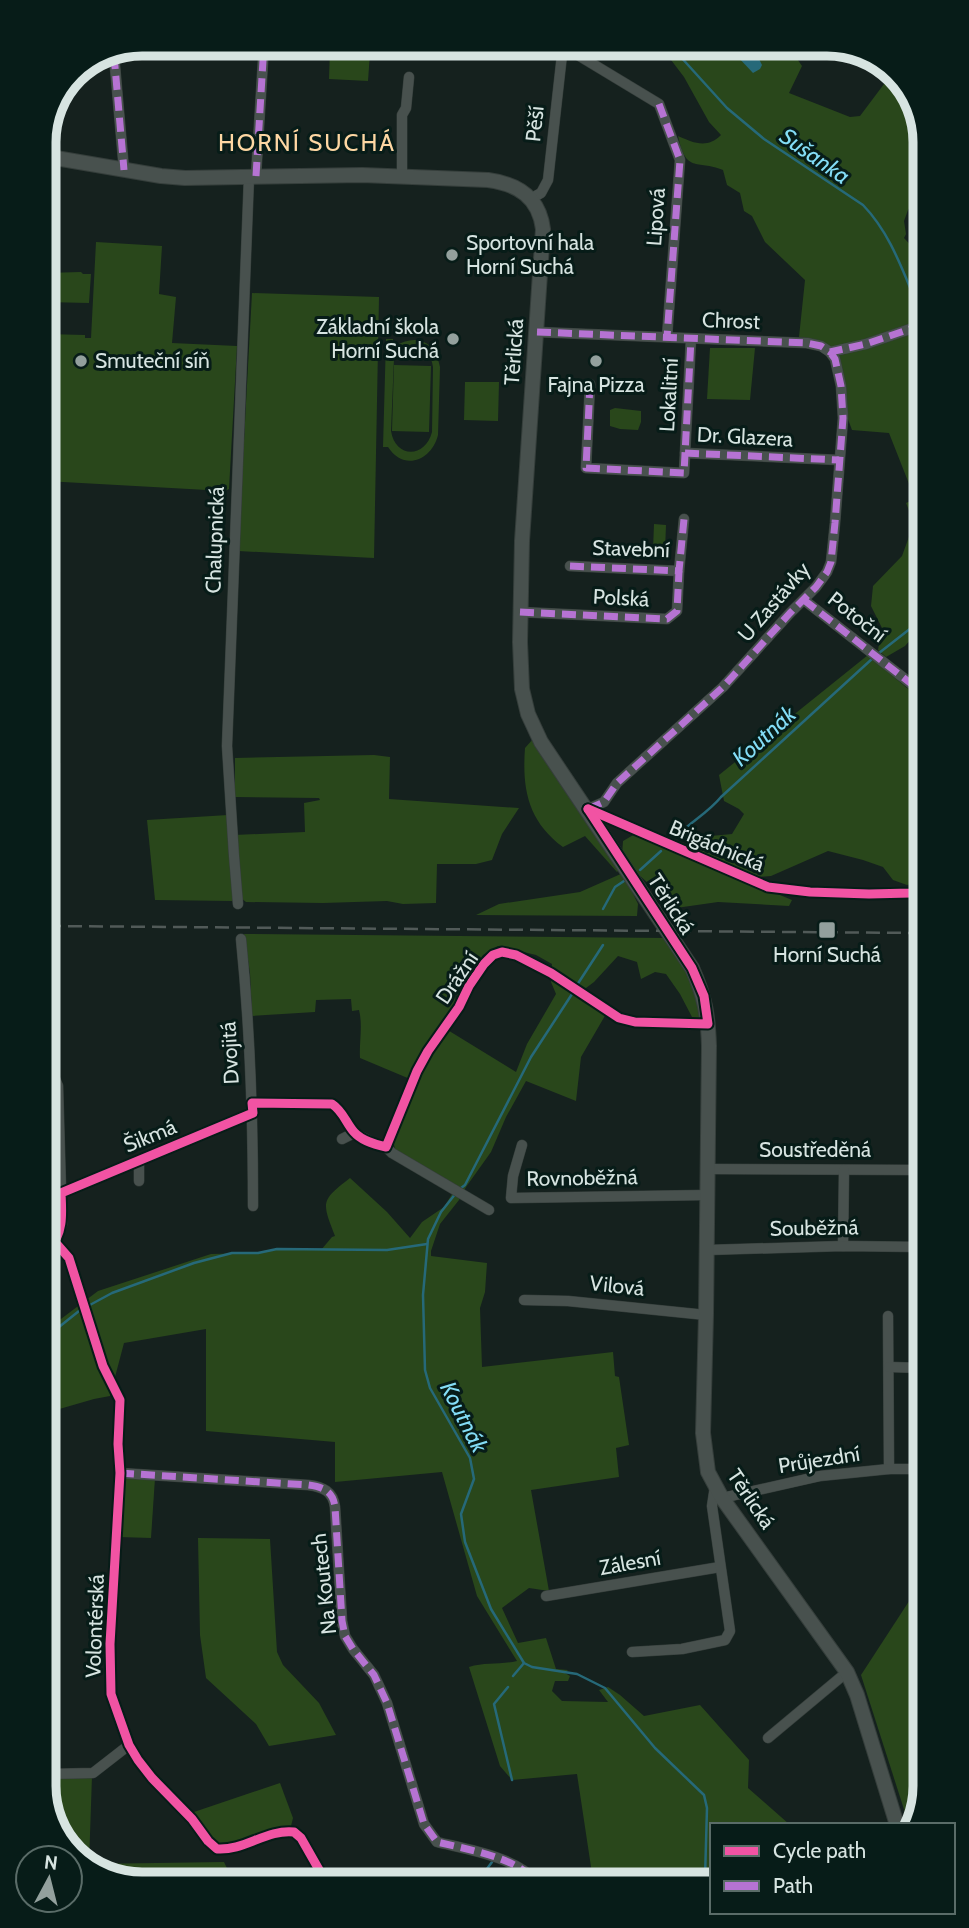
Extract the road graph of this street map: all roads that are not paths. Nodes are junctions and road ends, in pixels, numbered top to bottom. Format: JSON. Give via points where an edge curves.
{"nodes":[{"id":1,"x":263,"y":56,"type":"edge"},
{"id":2,"x":558,"y":56,"type":"edge"},
{"id":3,"x":578,"y":56,"type":"edge"},
{"id":4,"x":115,"y":61,"type":"edge"},
{"id":5,"x":409,"y":77,"type":"dead end"},
{"id":6,"x":659,"y":104,"type":"joint"},
{"id":7,"x":56,"y":158,"type":"edge"},
{"id":8,"x":124,"y":170,"type":"junction"},
{"id":9,"x":401,"y":175,"type":"junction"},
{"id":10,"x":252,"y":176,"type":"junction"},
{"id":11,"x":530,"y":199,"type":"junction"},
{"id":12,"x":913,"y":328,"type":"edge"},
{"id":13,"x":537,"y":332,"type":"junction"},
{"id":14,"x":667,"y":337,"type":"junction"},
{"id":15,"x":691,"y":339,"type":"junction"},
{"id":16,"x":830,"y":352,"type":"junction"},
{"id":17,"x":590,"y":384,"type":"dead end"},
{"id":18,"x":685,"y":453,"type":"junction"},
{"id":19,"x":839,"y":460,"type":"junction"},
{"id":20,"x":684,"y":519,"type":"dead end"},
{"id":21,"x":570,"y":566,"type":"dead end"},
{"id":22,"x":679,"y":571,"type":"junction"},
{"id":23,"x":804,"y":600,"type":"junction"},
{"id":24,"x":520,"y":612,"type":"junction"},
{"id":25,"x":913,"y":685,"type":"edge"},
{"id":26,"x":587,"y":809,"type":"junction"},
{"id":27,"x":913,"y":892,"type":"edge"},
{"id":28,"x":239,"y":904,"type":"dead end"},
{"id":29,"x":241,"y":939,"type":"dead end"},
{"id":30,"x":708,"y":1024,"type":"junction"},
{"id":31,"x":56,"y":1081,"type":"edge"},
{"id":32,"x":253,"y":1113,"type":"junction"},
{"id":33,"x":342,"y":1139,"type":"dead end"},
{"id":34,"x":522,"y":1145,"type":"dead end"},
{"id":35,"x":386,"y":1147,"type":"junction"},
{"id":36,"x":139,"y":1160,"type":"junction"},
{"id":37,"x":708,"y":1169,"type":"junction"},
{"id":38,"x":844,"y":1170,"type":"junction"},
{"id":39,"x":913,"y":1170,"type":"edge"},
{"id":40,"x":139,"y":1181,"type":"dead end"},
{"id":41,"x":61,"y":1193,"type":"junction"},
{"id":42,"x":707,"y":1195,"type":"junction"},
{"id":43,"x":253,"y":1206,"type":"dead end"},
{"id":44,"x":489,"y":1210,"type":"dead end"},
{"id":45,"x":56,"y":1237,"type":"edge"},
{"id":46,"x":843,"y":1246,"type":"junction"},
{"id":47,"x":913,"y":1247,"type":"edge"},
{"id":48,"x":56,"y":1248,"type":"edge"},
{"id":49,"x":707,"y":1250,"type":"junction"},
{"id":50,"x":524,"y":1300,"type":"dead end"},
{"id":51,"x":706,"y":1315,"type":"junction"},
{"id":52,"x":888,"y":1316,"type":"dead end"},
{"id":53,"x":889,"y":1367,"type":"junction"},
{"id":54,"x":913,"y":1368,"type":"edge"},
{"id":55,"x":889,"y":1469,"type":"junction"},
{"id":56,"x":913,"y":1469,"type":"edge"},
{"id":57,"x":120,"y":1473,"type":"junction"},
{"id":58,"x":719,"y":1492,"type":"junction"},
{"id":59,"x":720,"y":1567,"type":"junction"},
{"id":60,"x":546,"y":1596,"type":"dead end"},
{"id":61,"x":632,"y":1652,"type":"dead end"},
{"id":62,"x":847,"y":1672,"type":"junction"},
{"id":63,"x":768,"y":1738,"type":"dead end"},
{"id":64,"x":129,"y":1745,"type":"junction"},
{"id":65,"x":56,"y":1774,"type":"edge"},
{"id":66,"x":896,"y":1823,"type":"edge"},
{"id":67,"x":320,"y":1872,"type":"edge"},
{"id":68,"x":525,"y":1872,"type":"edge"}],
"edges":[{"from":1,"to":10,"type":"street","name":"Chalupnická"},
{"from":2,"to":11,"type":"street","name":"Pěší","via":[[548,180]]},
{"from":3,"to":6,"type":"street","name":"Pěší"},
{"from":4,"to":8,"type":"street"},
{"from":5,"to":9,"type":"street","via":[[407,108],[402,115]]},
{"from":6,"to":14,"type":"street","name":"Lipová","via":[[680,160]]},
{"from":7,"to":8,"type":"main road"},
{"from":8,"to":10,"type":"main road","via":[[185,178]]},
{"from":9,"to":10,"type":"main road"},
{"from":9,"to":11,"type":"main road","via":[[502,182]]},
{"from":10,"to":28,"type":"street","name":"Chalupnická","via":[[227,746]]},
{"from":11,"to":13,"type":"main road","name":"Těrlická","via":[[543,229]]},
{"from":12,"to":16,"type":"street","name":"Chrost"},
{"from":13,"to":14,"type":"street","name":"Chrost"},
{"from":13,"to":24,"type":"main road","name":"Těrlická"},
{"from":14,"to":15,"type":"street","name":"Chrost"},
{"from":15,"to":16,"type":"street","name":"Chrost","via":[[807,343]]},
{"from":15,"to":18,"type":"street","name":"Lokalitní"},
{"from":16,"to":19,"type":"street","name":"U Zastávky","via":[[842,398]]},
{"from":17,"to":18,"type":"street","name":"Dr. Glazera","via":[[586,468],[684,474]]},
{"from":18,"to":19,"type":"street","name":"Dr. Glazera"},
{"from":19,"to":23,"type":"street","name":"U Zastávky","via":[[831,562]]},
{"from":20,"to":22,"type":"street","name":"Stavební"},
{"from":21,"to":22,"type":"street","name":"Stavební"},
{"from":22,"to":24,"type":"street","name":"Polská","via":[[677,611],[667,619]]},
{"from":23,"to":25,"type":"street","name":"Potoční"},
{"from":23,"to":26,"type":"street","name":"U Zastávky","via":[[723,687],[617,783],[604,802]]},
{"from":24,"to":26,"type":"main road","name":"Těrlická","via":[[520,672],[527,714]]},
{"from":26,"to":27,"type":"street","name":"Brigádnická","via":[[768,887]]},
{"from":26,"to":30,"type":"main road","name":"Těrlická","via":[[692,968],[704,996]]},
{"from":29,"to":32,"type":"street","name":"Dvojitá"},
{"from":30,"to":35,"type":"street","name":"Drážní","via":[[619,1018],[516,955],[493,955],[428,1051]]},
{"from":30,"to":37,"type":"main road","name":"Těrlická"},
{"from":31,"to":41,"type":"street"},
{"from":32,"to":36,"type":"street","name":"Šikmá"},
{"from":32,"to":43,"type":"street","name":"Dvojitá"},
{"from":33,"to":35,"type":"street","via":[[355,1133]]},
{"from":34,"to":42,"type":"street","name":"Rovnoběžná","via":[[511,1198]]},
{"from":35,"to":44,"type":"street"},
{"from":36,"to":40,"type":"street"},
{"from":36,"to":41,"type":"street","name":"Šikmá"},
{"from":37,"to":38,"type":"street","name":"Soustředěná"},
{"from":37,"to":42,"type":"main road","name":"Těrlická"},
{"from":38,"to":39,"type":"street","name":"Soustředěná"},
{"from":38,"to":46,"type":"street"},
{"from":41,"to":45,"type":"street","via":[[62,1224]]},
{"from":42,"to":49,"type":"main road","name":"Těrlická"},
{"from":46,"to":47,"type":"street","name":"Souběžná"},
{"from":46,"to":49,"type":"street","name":"Souběžná"},
{"from":48,"to":57,"type":"street","name":"Volontérská","via":[[69,1258],[103,1366],[120,1400]]},
{"from":49,"to":51,"type":"main road","name":"Těrlická"},
{"from":50,"to":51,"type":"street","name":"Vilová"},
{"from":51,"to":58,"type":"main road","name":"Těrlická","via":[[703,1433],[708,1472]]},
{"from":52,"to":53,"type":"street"},
{"from":53,"to":54,"type":"street"},
{"from":53,"to":55,"type":"street"},
{"from":55,"to":56,"type":"street","name":"Průjezdní"},
{"from":55,"to":58,"type":"street","name":"Průjezdní"},
{"from":57,"to":64,"type":"street","name":"Volontérská","via":[[111,1694]]},
{"from":57,"to":68,"type":"street","name":"Na Koutech","via":[[308,1485],[329,1492],[335,1507],[345,1636],[374,1675],[387,1703],[424,1824],[437,1842],[519,1866]]},
{"from":58,"to":59,"type":"street","via":[[712,1506]]},
{"from":58,"to":62,"type":"main road","name":"Těrlická"},
{"from":59,"to":60,"type":"street","name":"Zálesní"},
{"from":59,"to":61,"type":"street","via":[[730,1631],[725,1640]]},
{"from":62,"to":63,"type":"street"},
{"from":62,"to":66,"type":"main road","name":"Těrlická"},
{"from":64,"to":65,"type":"street","via":[[93,1773]]},
{"from":64,"to":67,"type":"street","name":"Volontérská","via":[[152,1778],[217,1849],[227,1850],[283,1830],[294,1832]]}]}
